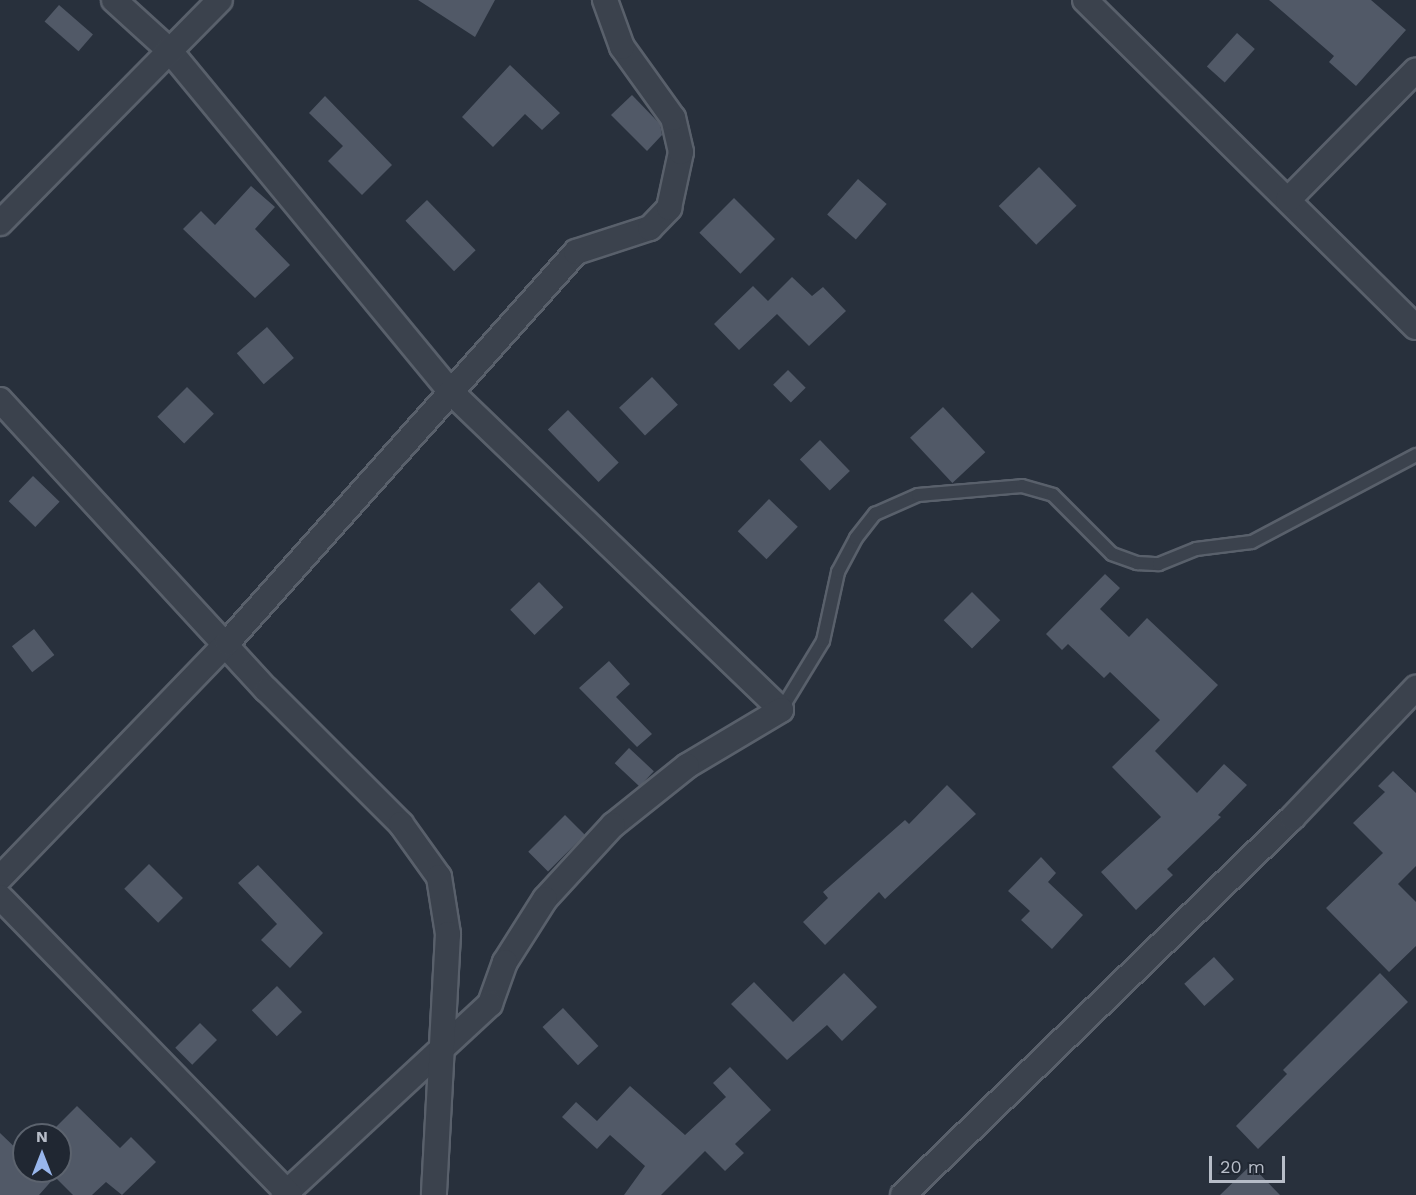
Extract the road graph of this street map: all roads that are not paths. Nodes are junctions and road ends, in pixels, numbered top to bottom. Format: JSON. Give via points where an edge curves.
{"nodes":[{"id":1,"x":114,"y":0,"type":"edge"},
{"id":2,"x":220,"y":0,"type":"edge"},
{"id":3,"x":605,"y":0,"type":"edge"},
{"id":4,"x":1085,"y":0,"type":"edge"},
{"id":5,"x":169,"y":50,"type":"junction"},
{"id":6,"x":1416,"y":70,"type":"edge"},
{"id":7,"x":1288,"y":200,"type":"junction"},
{"id":8,"x":0,"y":223,"type":"edge"},
{"id":9,"x":1416,"y":327,"type":"edge"},
{"id":10,"x":451,"y":392,"type":"junction"},
{"id":11,"x":0,"y":400,"type":"edge"},
{"id":12,"x":1416,"y":455,"type":"edge"},
{"id":13,"x":227,"y":643,"type":"junction"},
{"id":14,"x":1416,"y":688,"type":"edge"},
{"id":15,"x":780,"y":710,"type":"junction"},
{"id":16,"x":0,"y":879,"type":"edge"},
{"id":17,"x":0,"y":897,"type":"edge"},
{"id":18,"x":441,"y":1046,"type":"junction"},
{"id":19,"x":287,"y":1194,"type":"edge"},
{"id":20,"x":434,"y":1195,"type":"edge"},
{"id":21,"x":903,"y":1195,"type":"edge"}],
"edges":[{"from":1,"to":5,"type":"street"},
{"from":2,"to":5,"type":"street"},
{"from":3,"to":10,"type":"street","via":[[622,47],[673,118],[681,152],[669,208],[650,228],[576,252]]},
{"from":4,"to":7,"type":"street"},
{"from":5,"to":8,"type":"street"},
{"from":5,"to":10,"type":"street"},
{"from":6,"to":7,"type":"street"},
{"from":7,"to":9,"type":"street"},
{"from":10,"to":13,"type":"street"},
{"from":10,"to":15,"type":"street"},
{"from":11,"to":13,"type":"street"},
{"from":12,"to":15,"type":"lane","via":[[1252,542],[1196,549],[1159,564],[1137,563],[1112,554],[1053,495],[1022,486],[918,495],[875,514],[856,538],[838,572],[823,640]]},
{"from":13,"to":16,"type":"street"},
{"from":13,"to":18,"type":"street","via":[[267,690],[401,824],[439,877],[448,934]]},
{"from":14,"to":21,"type":"street","via":[[1292,818]]},
{"from":15,"to":18,"type":"street","via":[[687,766],[613,825],[545,899],[506,962],[490,1004]]},
{"from":17,"to":19,"type":"street"},
{"from":18,"to":19,"type":"street"},
{"from":18,"to":20,"type":"street"}]}
